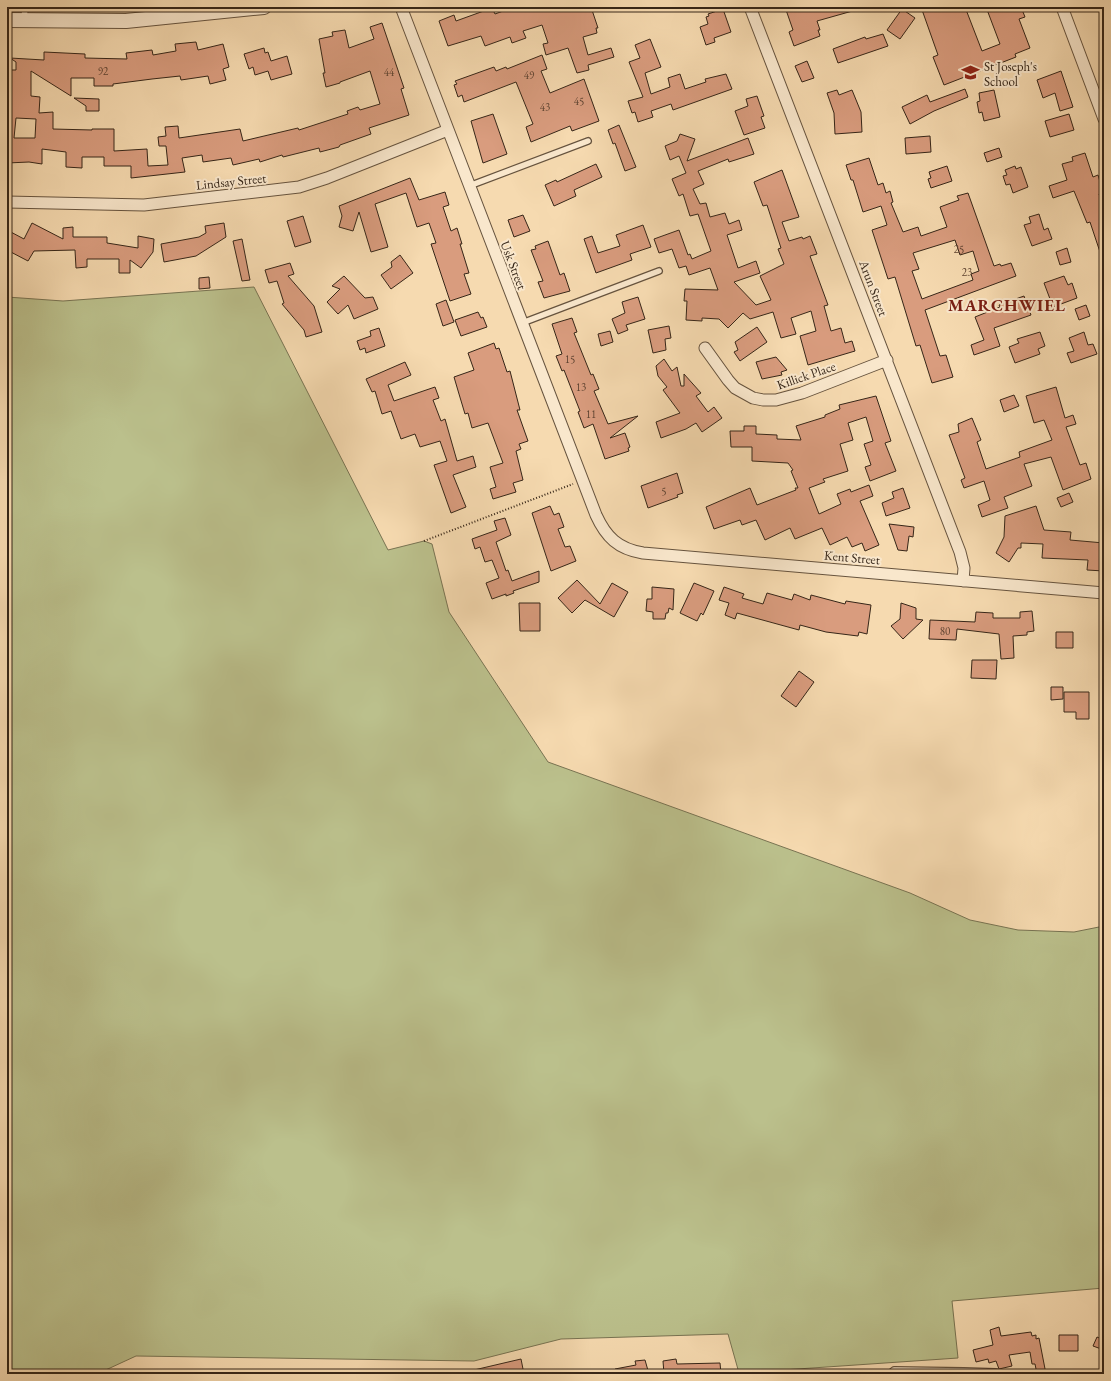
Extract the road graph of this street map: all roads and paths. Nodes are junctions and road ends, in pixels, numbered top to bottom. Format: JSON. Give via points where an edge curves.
{"nodes":[{"id":1,"x":264,"y":7,"type":"edge"},
{"id":2,"x":401,"y":7,"type":"edge"},
{"id":3,"x":750,"y":7,"type":"edge"},
{"id":4,"x":1062,"y":7,"type":"edge"},
{"id":5,"x":193,"y":11,"type":"edge"},
{"id":6,"x":24,"y":14,"type":"edge"},
{"id":7,"x":7,"y":20,"type":"edge"},
{"id":8,"x":1104,"y":119,"type":"edge"},
{"id":9,"x":448,"y":130,"type":"junction"},
{"id":10,"x":588,"y":141,"type":"dead end"},
{"id":11,"x":469,"y":186,"type":"junction"},
{"id":12,"x":7,"y":202,"type":"edge"},
{"id":13,"x":659,"y":271,"type":"dead end"},
{"id":14,"x":522,"y":324,"type":"junction"},
{"id":15,"x":706,"y":348,"type":"dead end"},
{"id":16,"x":887,"y":360,"type":"junction"},
{"id":17,"x":582,"y":480,"type":"junction"},
{"id":18,"x":605,"y":531,"type":"joint"},
{"id":19,"x":424,"y":541,"type":"dead end"},
{"id":20,"x":963,"y":581,"type":"junction"},
{"id":21,"x":1104,"y":593,"type":"edge"},
{"id":22,"x":889,"y":1374,"type":"edge"},
{"id":23,"x":1001,"y":1374,"type":"edge"}],
"edges":[{"from":1,"to":5,"type":"street"},
{"from":2,"to":9,"type":"street","name":"Usk Street"},
{"from":3,"to":16,"type":"street","name":"Arun Street"},
{"from":4,"to":8,"type":"street"},
{"from":5,"to":6,"type":"street","via":[[126,21]]},
{"from":6,"to":7,"type":"street"},
{"from":9,"to":11,"type":"street","name":"Usk Street"},
{"from":9,"to":12,"type":"street","name":"Lindsay Street","via":[[299,187],[144,205]]},
{"from":10,"to":11,"type":"lane"},
{"from":11,"to":14,"type":"street","name":"Usk Street"},
{"from":13,"to":14,"type":"lane"},
{"from":14,"to":17,"type":"street","name":"Usk Street"},
{"from":15,"to":16,"type":"street","name":"Killick Place","via":[[735,388],[743,394],[763,400],[776,400],[802,393]]},
{"from":16,"to":20,"type":"street","name":"Arun Street","via":[[960,552],[964,568]]},
{"from":17,"to":18,"type":"street","name":"Usk Street"},
{"from":17,"to":19,"type":"path"},
{"from":18,"to":20,"type":"street","name":"Kent Street","via":[[618,545],[643,553]]},
{"from":20,"to":21,"type":"street","name":"Kent Street"},
{"from":22,"to":23,"type":"lane","via":[[894,1370]]}]}
